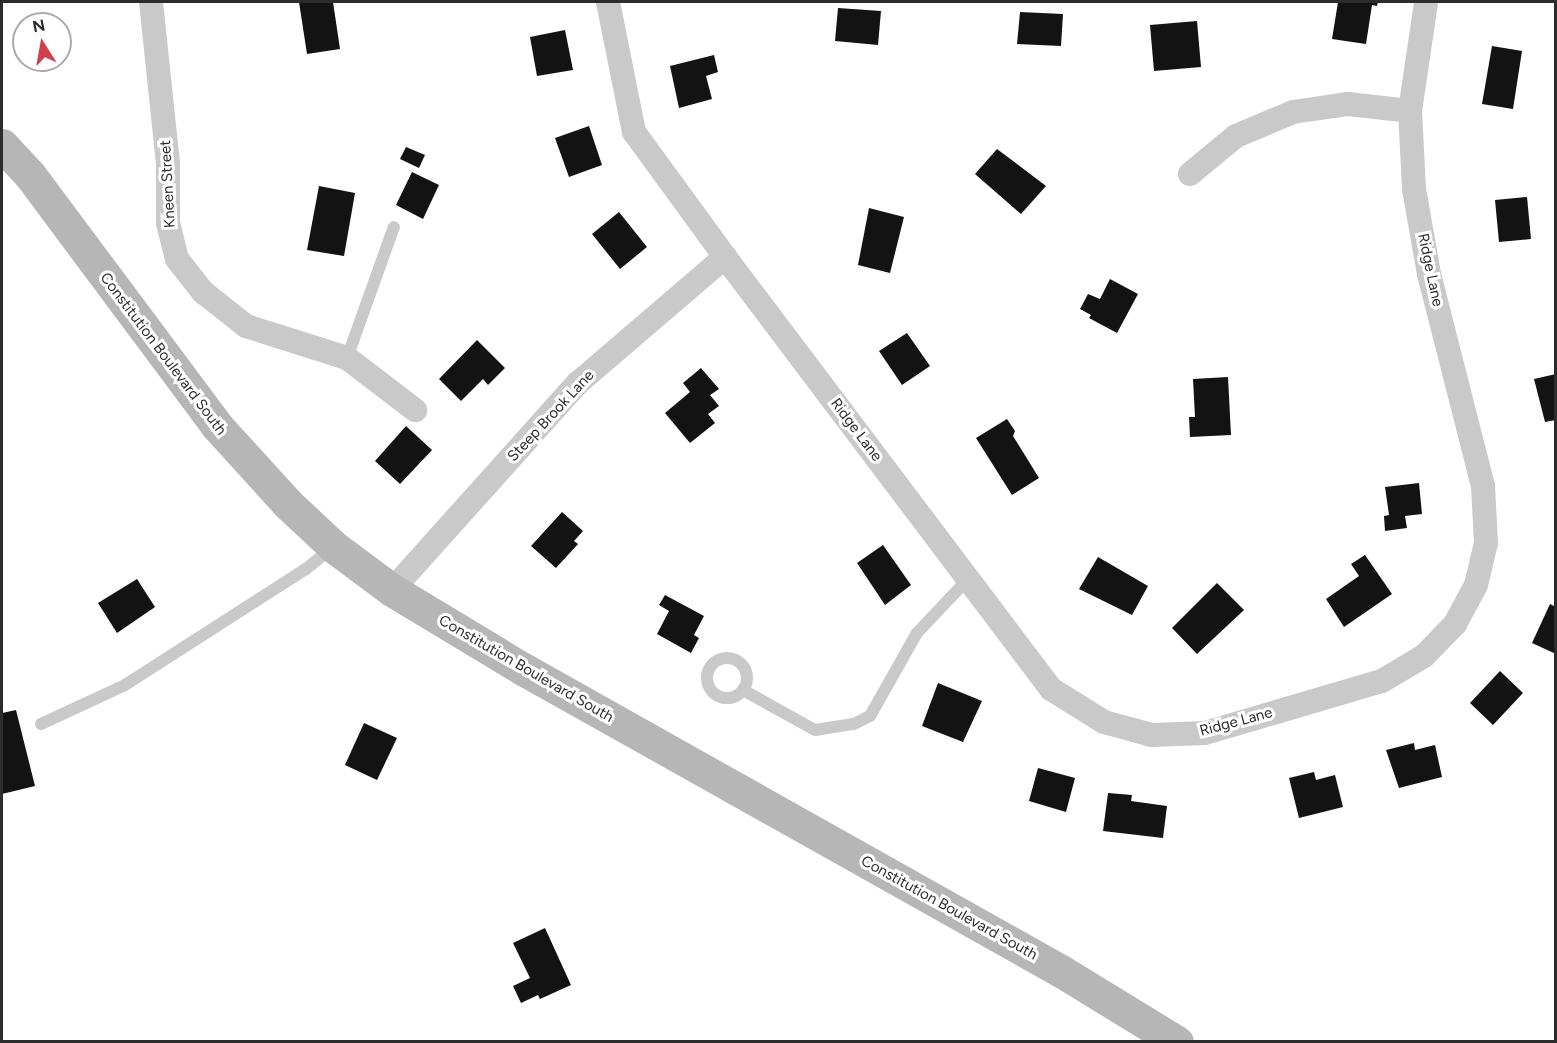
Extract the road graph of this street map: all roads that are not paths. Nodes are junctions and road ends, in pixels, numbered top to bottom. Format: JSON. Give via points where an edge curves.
{"nodes":[{"id":1,"x":151,"y":2,"type":"edge"},
{"id":2,"x":608,"y":2,"type":"edge"},
{"id":3,"x":1426,"y":2,"type":"edge"},
{"id":4,"x":1410,"y":111,"type":"junction"},
{"id":5,"x":2,"y":145,"type":"edge"},
{"id":6,"x":1190,"y":174,"type":"dead end"},
{"id":7,"x":394,"y":227,"type":"dead end"},
{"id":8,"x":725,"y":257,"type":"junction"},
{"id":9,"x":347,"y":358,"type":"junction"},
{"id":10,"x":415,"y":410,"type":"dead end"},
{"id":11,"x":334,"y":547,"type":"junction"},
{"id":12,"x":968,"y":579,"type":"junction"},
{"id":13,"x":392,"y":590,"type":"junction"},
{"id":14,"x":743,"y":690,"type":"dead end"},
{"id":15,"x":41,"y":724,"type":"dead end"},
{"id":16,"x":1177,"y":1041,"type":"edge"}],
"edges":[{"from":1,"to":9,"type":"street","name":"Kneen Street","via":[[168,163],[168,223],[177,259],[203,292],[246,326]]},
{"from":2,"to":8,"type":"street","name":"Ridge Lane","via":[[634,132]]},
{"from":3,"to":4,"type":"street","name":"Ridge Lane"},
{"from":4,"to":6,"type":"street","via":[[1348,105],[1293,112],[1236,136]]},
{"from":4,"to":12,"type":"street","name":"Ridge Lane","via":[[1414,189],[1429,274],[1483,486],[1485,531],[1476,585],[1455,624],[1432,648],[1382,681],[1205,733],[1152,735],[1104,722],[1051,689]]},
{"from":5,"to":11,"type":"main road","name":"Constitution Boulevard South","via":[[30,175],[217,426],[288,504]]},
{"from":7,"to":9,"type":"lane"},
{"from":8,"to":12,"type":"street","name":"Ridge Lane"},
{"from":8,"to":13,"type":"street","name":"Steep Brook Lane","via":[[578,383]]},
{"from":9,"to":10,"type":"street","name":"Kneen Street"},
{"from":11,"to":13,"type":"main road","name":"Constitution Boulevard South"},
{"from":11,"to":15,"type":"lane","via":[[125,685]]},
{"from":12,"to":14,"type":"lane","via":[[916,633],[870,716],[854,724],[815,730]]},
{"from":13,"to":16,"type":"main road","name":"Constitution Boulevard South","via":[[523,669],[1061,971]]}]}
